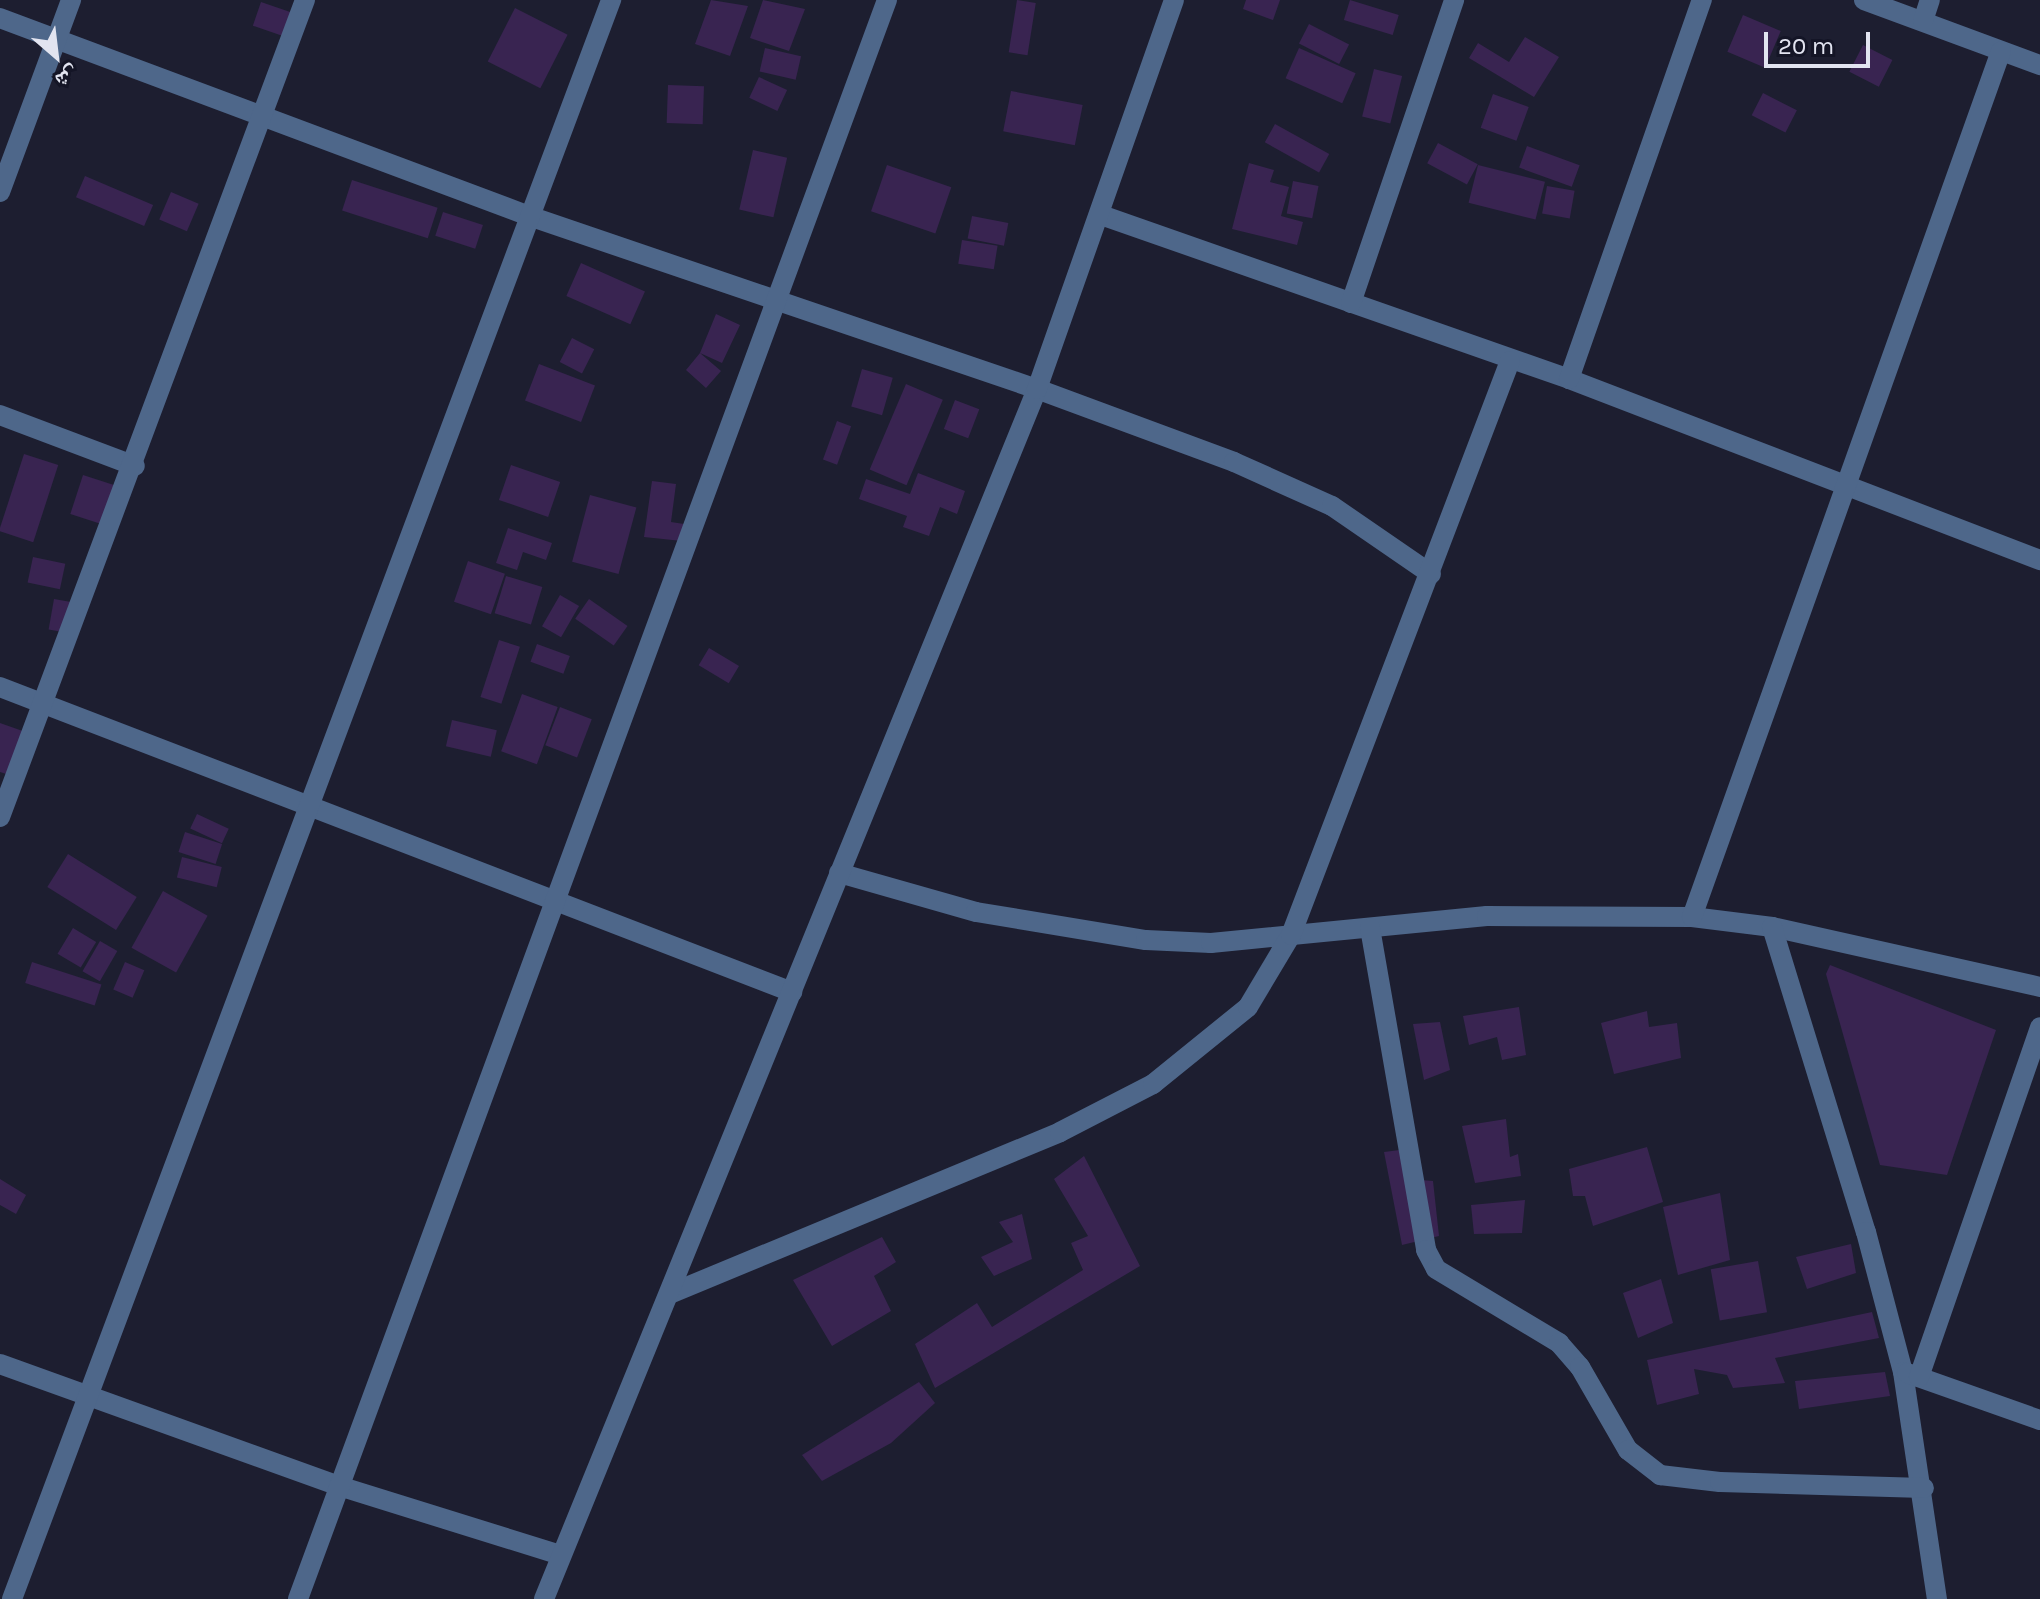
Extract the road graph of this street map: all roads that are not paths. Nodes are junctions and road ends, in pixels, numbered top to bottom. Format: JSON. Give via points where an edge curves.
{"nodes":[{"id":1,"x":71,"y":0,"type":"edge"},
{"id":2,"x":305,"y":0,"type":"edge"},
{"id":3,"x":611,"y":0,"type":"edge"},
{"id":4,"x":887,"y":0,"type":"edge"},
{"id":5,"x":1174,"y":0,"type":"edge"},
{"id":6,"x":1454,"y":0,"type":"edge"},
{"id":7,"x":1702,"y":0,"type":"edge"},
{"id":8,"x":1864,"y":0,"type":"edge"},
{"id":9,"x":1930,"y":0,"type":"edge"},
{"id":10,"x":0,"y":18,"type":"edge"},
{"id":11,"x":1923,"y":21,"type":"junction"},
{"id":12,"x":55,"y":41,"type":"junction"},
{"id":13,"x":2001,"y":51,"type":"junction"},
{"id":14,"x":2040,"y":65,"type":"edge"},
{"id":15,"x":262,"y":118,"type":"junction"},
{"id":16,"x":0,"y":192,"type":"edge"},
{"id":17,"x":1101,"y":215,"type":"junction"},
{"id":18,"x":532,"y":217,"type":"junction"},
{"id":19,"x":778,"y":302,"type":"junction"},
{"id":20,"x":1351,"y":303,"type":"junction"},
{"id":21,"x":1510,"y":361,"type":"junction"},
{"id":22,"x":1569,"y":379,"type":"junction"},
{"id":23,"x":1037,"y":389,"type":"junction"},
{"id":24,"x":0,"y":415,"type":"edge"},
{"id":25,"x":135,"y":466,"type":"junction"},
{"id":26,"x":1844,"y":487,"type":"junction"},
{"id":27,"x":2040,"y":560,"type":"edge"},
{"id":28,"x":1431,"y":574,"type":"junction"},
{"id":29,"x":0,"y":687,"type":"edge"},
{"id":30,"x":43,"y":701,"type":"junction"},
{"id":31,"x":311,"y":806,"type":"junction"},
{"id":32,"x":0,"y":817,"type":"edge"},
{"id":33,"x":839,"y":873,"type":"junction"},
{"id":34,"x":559,"y":903,"type":"junction"},
{"id":35,"x":1692,"y":917,"type":"junction"},
{"id":36,"x":1772,"y":927,"type":"junction"},
{"id":37,"x":1370,"y":928,"type":"junction"},
{"id":38,"x":1291,"y":935,"type":"junction"},
{"id":39,"x":2040,"y":987,"type":"edge"},
{"id":40,"x":792,"y":992,"type":"junction"},
{"id":41,"x":2040,"y":1027,"type":"edge"},
{"id":42,"x":672,"y":1293,"type":"junction"},
{"id":43,"x":0,"y":1364,"type":"edge"},
{"id":44,"x":1911,"y":1375,"type":"junction"},
{"id":45,"x":89,"y":1399,"type":"junction"},
{"id":46,"x":2040,"y":1420,"type":"edge"},
{"id":47,"x":339,"y":1486,"type":"junction"},
{"id":48,"x":1924,"y":1488,"type":"junction"},
{"id":49,"x":560,"y":1555,"type":"junction"},
{"id":50,"x":12,"y":1599,"type":"edge"},
{"id":51,"x":298,"y":1599,"type":"edge"},
{"id":52,"x":544,"y":1599,"type":"edge"},
{"id":53,"x":1937,"y":1599,"type":"edge"}],
"edges":[{"from":1,"to":12,"type":"street"},
{"from":2,"to":15,"type":"street"},
{"from":3,"to":18,"type":"street"},
{"from":4,"to":19,"type":"street"},
{"from":5,"to":17,"type":"street"},
{"from":6,"to":20,"type":"street"},
{"from":7,"to":22,"type":"street"},
{"from":8,"to":11,"type":"street"},
{"from":9,"to":11,"type":"street"},
{"from":10,"to":12,"type":"street"},
{"from":11,"to":13,"type":"street"},
{"from":12,"to":15,"type":"street"},
{"from":12,"to":16,"type":"street"},
{"from":13,"to":14,"type":"street"},
{"from":13,"to":26,"type":"street"},
{"from":15,"to":18,"type":"street"},
{"from":15,"to":25,"type":"street"},
{"from":17,"to":20,"type":"street"},
{"from":17,"to":23,"type":"street"},
{"from":18,"to":19,"type":"street"},
{"from":18,"to":31,"type":"street"},
{"from":19,"to":23,"type":"street"},
{"from":19,"to":34,"type":"street"},
{"from":20,"to":21,"type":"street"},
{"from":21,"to":22,"type":"street"},
{"from":21,"to":28,"type":"street"},
{"from":22,"to":26,"type":"street"},
{"from":23,"to":28,"type":"street","via":[[1289,484],[1332,506]]},
{"from":23,"to":33,"type":"street"},
{"from":24,"to":25,"type":"street"},
{"from":25,"to":30,"type":"street"},
{"from":26,"to":27,"type":"street"},
{"from":26,"to":35,"type":"street"},
{"from":28,"to":38,"type":"street"},
{"from":29,"to":30,"type":"street"},
{"from":30,"to":31,"type":"street"},
{"from":30,"to":32,"type":"street"},
{"from":31,"to":34,"type":"street"},
{"from":31,"to":45,"type":"street"},
{"from":33,"to":38,"type":"street","via":[[976,912],[1083,932],[1211,943]]},
{"from":33,"to":40,"type":"street"},
{"from":34,"to":40,"type":"street"},
{"from":34,"to":47,"type":"street"},
{"from":35,"to":36,"type":"street"},
{"from":35,"to":37,"type":"street","via":[[1501,915]]},
{"from":36,"to":39,"type":"street"},
{"from":36,"to":44,"type":"street"},
{"from":37,"to":38,"type":"street"},
{"from":37,"to":48,"type":"street","via":[[1426,1250],[1436,1269],[1559,1343],[1580,1367],[1628,1450],[1660,1475],[1720,1482]]},
{"from":38,"to":42,"type":"street","via":[[1248,1007],[1153,1084],[1060,1132]]},
{"from":40,"to":42,"type":"street"},
{"from":41,"to":44,"type":"street"},
{"from":42,"to":49,"type":"street"},
{"from":43,"to":45,"type":"street"},
{"from":44,"to":46,"type":"street"},
{"from":44,"to":48,"type":"street"},
{"from":45,"to":47,"type":"street"},
{"from":45,"to":50,"type":"street"},
{"from":47,"to":49,"type":"street"},
{"from":47,"to":51,"type":"street"},
{"from":48,"to":53,"type":"street"},
{"from":49,"to":52,"type":"street"}]}
